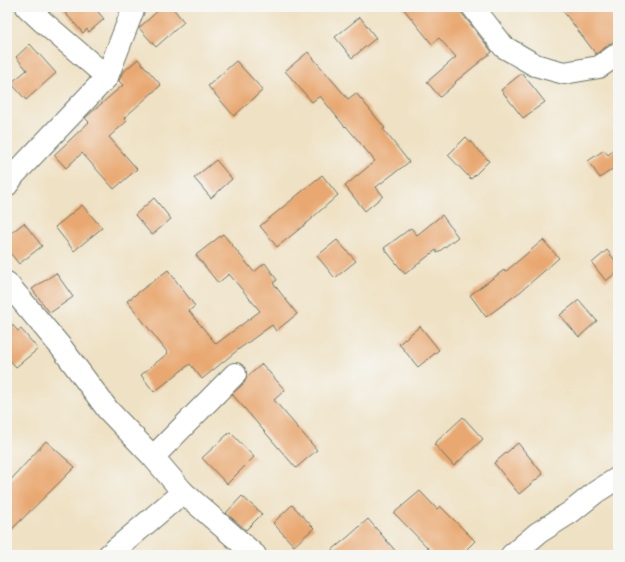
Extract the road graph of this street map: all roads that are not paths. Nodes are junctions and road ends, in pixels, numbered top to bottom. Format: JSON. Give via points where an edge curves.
{"nodes":[{"id":1,"x":27,"y":7,"type":"edge"},
{"id":2,"x":134,"y":7,"type":"edge"},
{"id":3,"x":473,"y":7,"type":"edge"},
{"id":4,"x":618,"y":54,"type":"edge"},
{"id":5,"x":107,"y":77,"type":"junction"},
{"id":6,"x":7,"y":185,"type":"edge"},
{"id":7,"x":7,"y":283,"type":"edge"},
{"id":8,"x":235,"y":374,"type":"dead end"},
{"id":9,"x":153,"y":457,"type":"junction"},
{"id":10,"x":618,"y":478,"type":"edge"},
{"id":11,"x":183,"y":492,"type":"junction"},
{"id":12,"x":109,"y":555,"type":"edge"},
{"id":13,"x":255,"y":555,"type":"edge"},
{"id":14,"x":512,"y":555,"type":"edge"}],
"edges":[{"from":1,"to":5,"type":"street"},
{"from":2,"to":5,"type":"street"},
{"from":3,"to":4,"type":"street","via":[[504,47],[535,66],[564,74],[599,67]]},
{"from":5,"to":6,"type":"street"},
{"from":7,"to":9,"type":"street","via":[[108,410]]},
{"from":8,"to":9,"type":"street"},
{"from":9,"to":11,"type":"street"},
{"from":10,"to":14,"type":"street","via":[[538,533]]},
{"from":11,"to":12,"type":"street"},
{"from":11,"to":13,"type":"street"}]}
